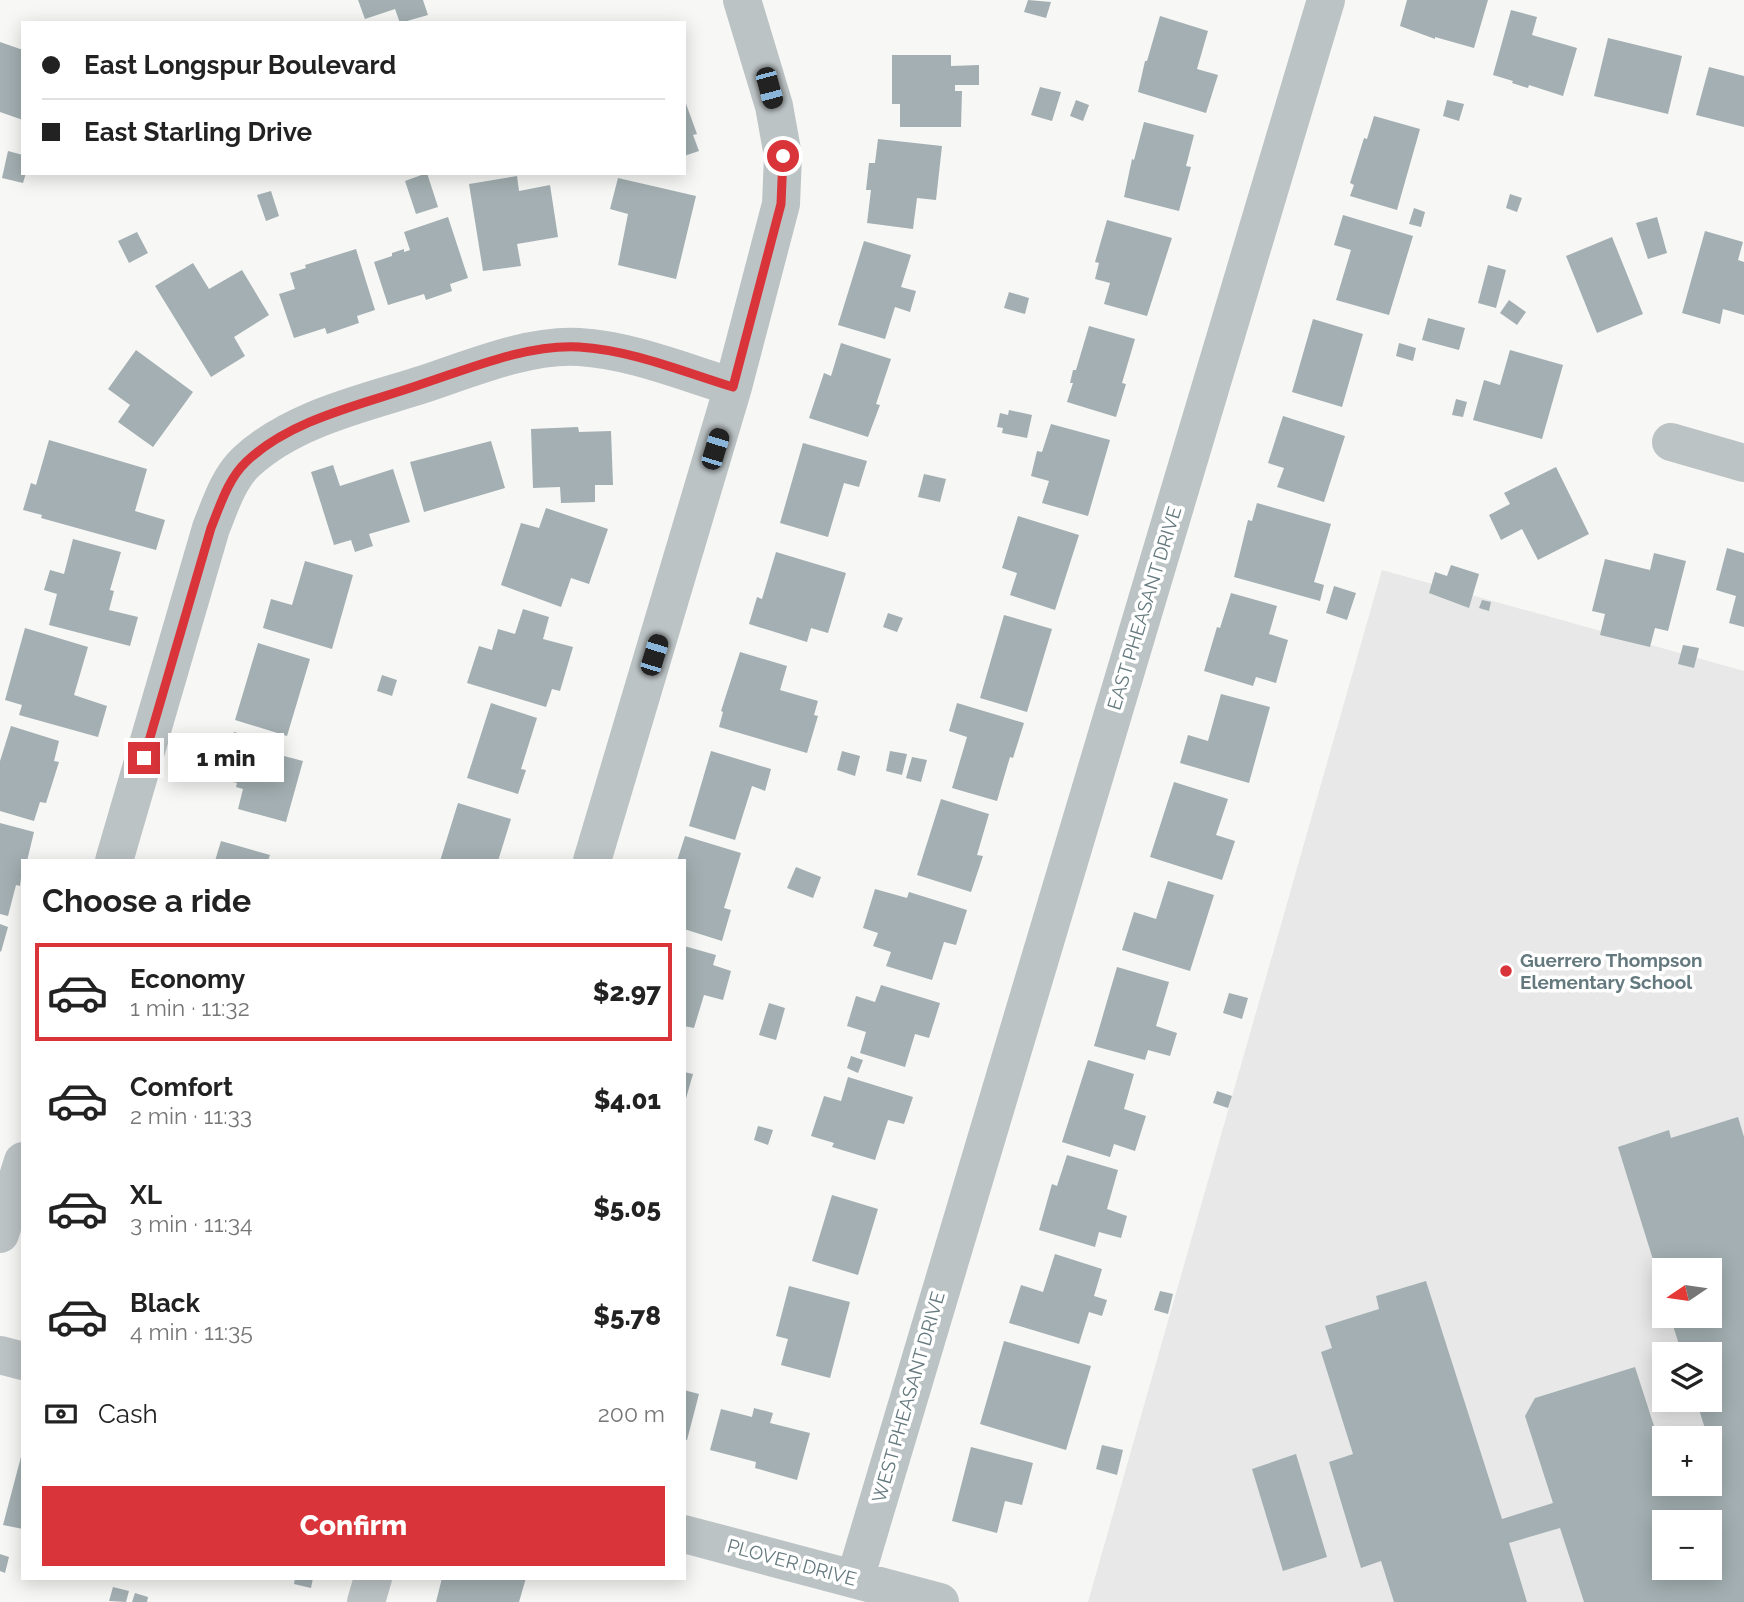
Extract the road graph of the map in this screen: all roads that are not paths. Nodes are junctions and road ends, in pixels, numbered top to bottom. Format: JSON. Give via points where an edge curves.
{"nodes":[{"id":1,"x":742,"y":0,"type":"edge"},
{"id":2,"x":1326,"y":0,"type":"edge"},
{"id":3,"x":733,"y":387,"type":"junction"},
{"id":4,"x":1671,"y":442,"type":"dead end"},
{"id":5,"x":1744,"y":463,"type":"edge"},
{"id":6,"x":115,"y":859,"type":"edge"},
{"id":7,"x":593,"y":859,"type":"edge"},
{"id":8,"x":21,"y":1167,"type":"edge"},
{"id":9,"x":961,"y":1216,"type":"joint"},
{"id":10,"x":0,"y":1234,"type":"edge"},
{"id":11,"x":0,"y":1355,"type":"edge"},
{"id":12,"x":21,"y":1360,"type":"edge"},
{"id":13,"x":686,"y":1535,"type":"edge"},
{"id":14,"x":855,"y":1579,"type":"junction"},
{"id":15,"x":372,"y":1580,"type":"edge"},
{"id":16,"x":366,"y":1602,"type":"edge"},
{"id":17,"x":940,"y":1602,"type":"edge"}],
"edges":[{"from":1,"to":3,"type":"street","via":[[774,106],[783,156],[781,204]]},
{"from":2,"to":9,"type":"street","name":"EAST PHEASANT DRIVE"},
{"from":3,"to":6,"type":"street","via":[[626,354],[578,346],[534,351],[316,419],[244,463],[224,494],[211,528]]},
{"from":3,"to":7,"type":"street"},
{"from":4,"to":5,"type":"street"},
{"from":8,"to":10,"type":"street"},
{"from":9,"to":14,"type":"street","name":"WEST PHEASANT DRIVE"},
{"from":11,"to":12,"type":"street"},
{"from":13,"to":14,"type":"street","name":"PLOVER DRIVE"},
{"from":14,"to":17,"type":"street","name":"PLOVER DRIVE"},
{"from":15,"to":16,"type":"street"}]}
